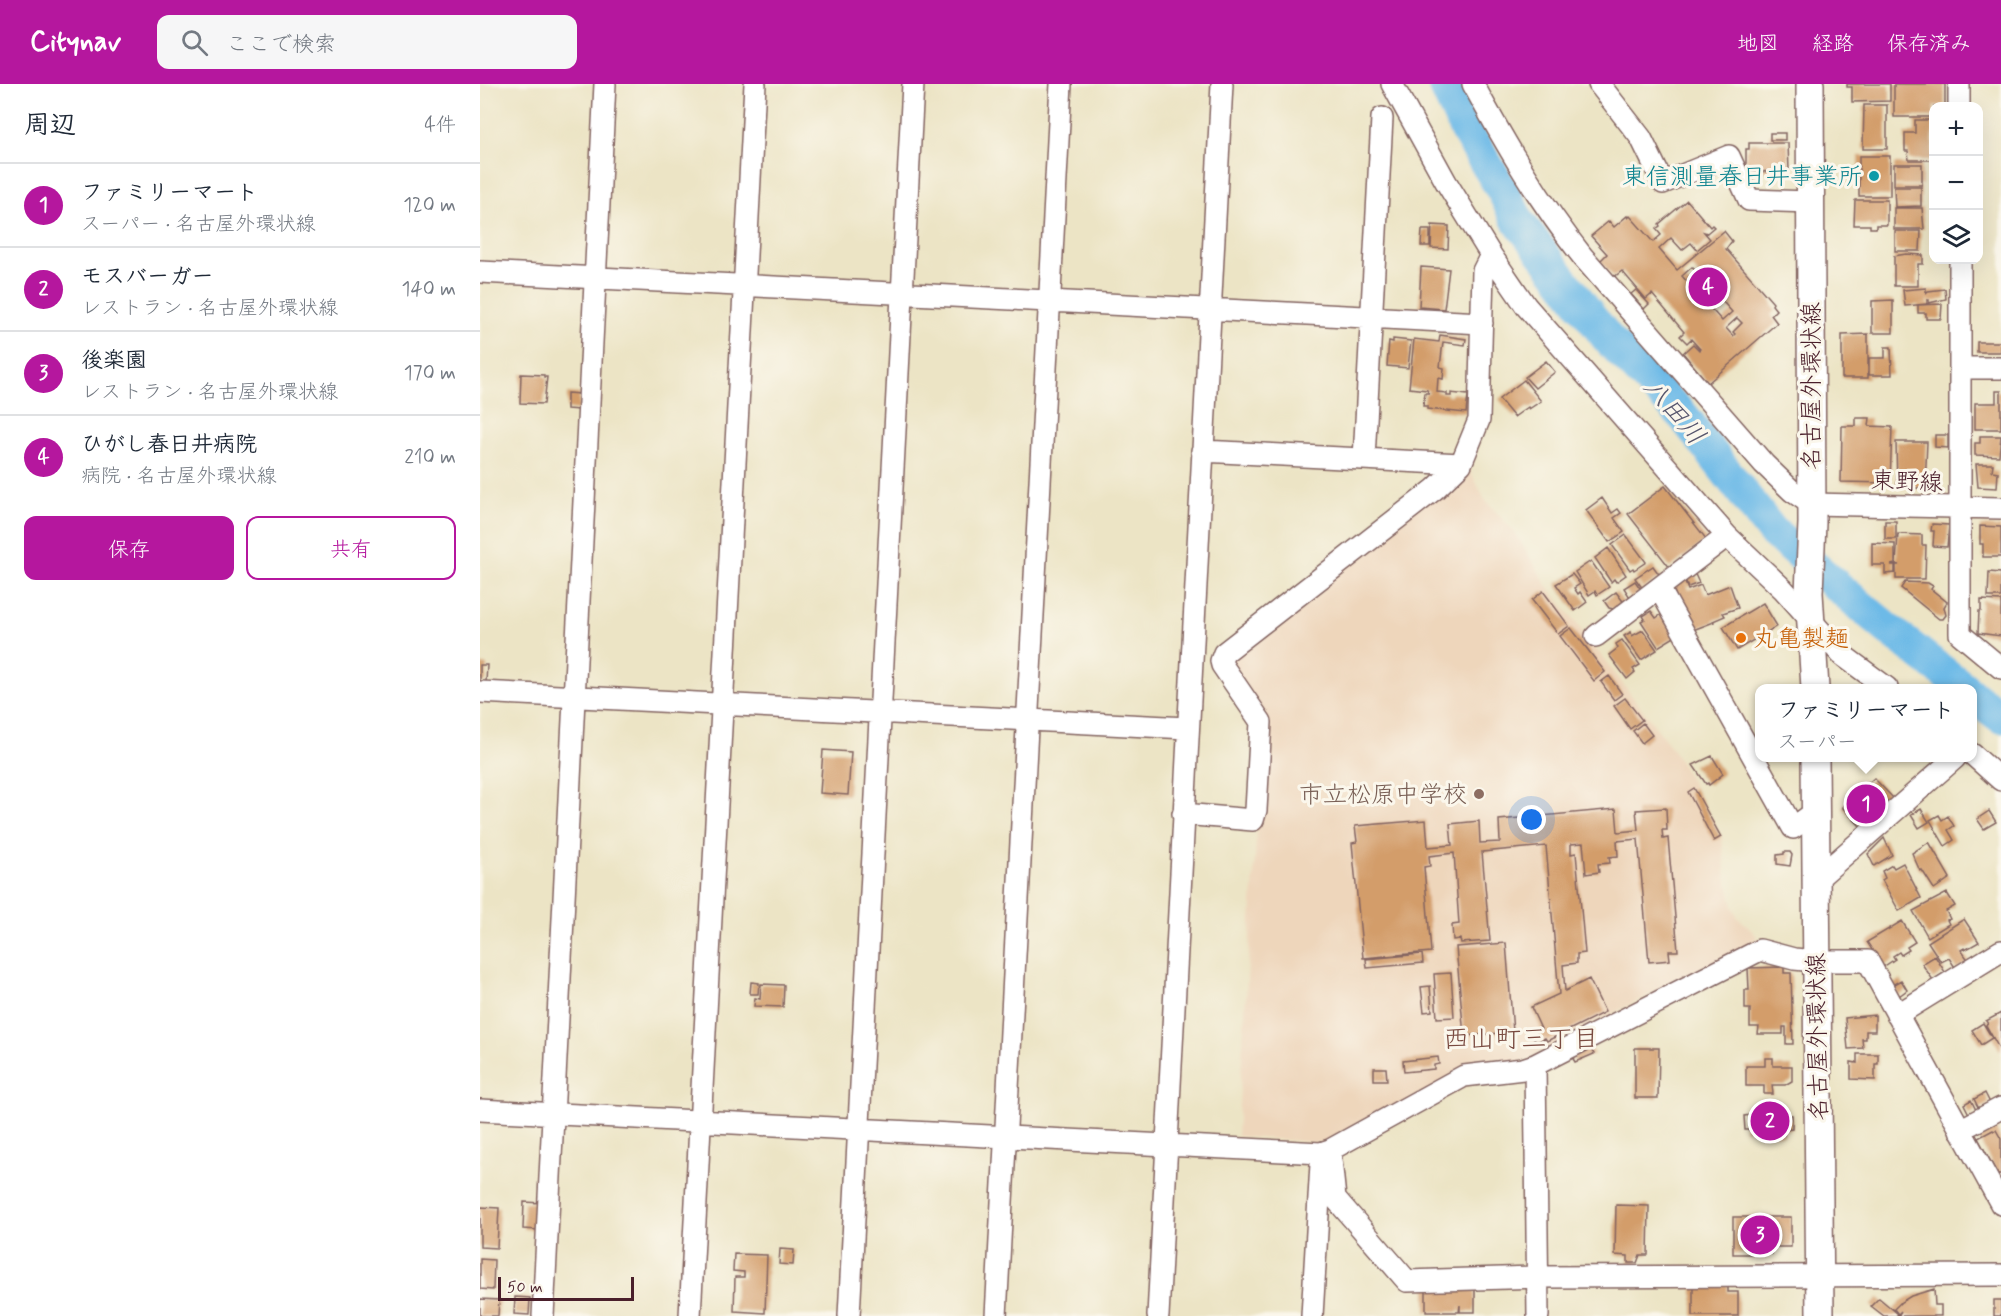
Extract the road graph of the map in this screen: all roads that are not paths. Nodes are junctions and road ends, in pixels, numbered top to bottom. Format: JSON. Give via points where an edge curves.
{"nodes":[{"id":1,"x":605,"y":84,"type":"edge"},
{"id":2,"x":755,"y":84,"type":"edge"},
{"id":3,"x":913,"y":84,"type":"edge"},
{"id":4,"x":1061,"y":84,"type":"edge"},
{"id":5,"x":1222,"y":84,"type":"edge"},
{"id":6,"x":1392,"y":84,"type":"edge"},
{"id":7,"x":1473,"y":84,"type":"edge"},
{"id":8,"x":1599,"y":84,"type":"edge"},
{"id":9,"x":1810,"y":84,"type":"edge"},
{"id":10,"x":1959,"y":84,"type":"edge"},
{"id":11,"x":1959,"y":102,"type":"edge"},
{"id":12,"x":1382,"y":118,"type":"dead end"},
{"id":13,"x":1811,"y":202,"type":"junction"},
{"id":14,"x":1491,"y":255,"type":"junction"},
{"id":15,"x":1960,"y":264,"type":"edge"},
{"id":16,"x":480,"y":272,"type":"edge"},
{"id":17,"x":595,"y":278,"type":"junction"},
{"id":18,"x":743,"y":286,"type":"junction"},
{"id":19,"x":901,"y":294,"type":"junction"},
{"id":20,"x":1048,"y":302,"type":"junction"},
{"id":21,"x":1209,"y":310,"type":"junction"},
{"id":22,"x":1372,"y":318,"type":"junction"},
{"id":23,"x":1482,"y":323,"type":"junction"},
{"id":24,"x":1960,"y":368,"type":"junction"},
{"id":25,"x":2001,"y":368,"type":"edge"},
{"id":26,"x":1202,"y":451,"type":"junction"},
{"id":27,"x":1365,"y":459,"type":"junction"},
{"id":28,"x":1461,"y":464,"type":"junction"},
{"id":29,"x":1960,"y":508,"type":"junction"},
{"id":30,"x":2001,"y":508,"type":"edge"},
{"id":31,"x":1811,"y":513,"type":"junction"},
{"id":32,"x":1727,"y":536,"type":"junction"},
{"id":33,"x":1659,"y":588,"type":"junction"},
{"id":34,"x":1811,"y":620,"type":"junction"},
{"id":35,"x":1596,"y":636,"type":"dead end"},
{"id":36,"x":2001,"y":668,"type":"edge"},
{"id":37,"x":1815,"y":684,"type":"edge"},
{"id":38,"x":1882,"y":684,"type":"edge"},
{"id":39,"x":480,"y":692,"type":"edge"},
{"id":40,"x":574,"y":697,"type":"junction"},
{"id":41,"x":722,"y":704,"type":"junction"},
{"id":42,"x":880,"y":713,"type":"junction"},
{"id":43,"x":1028,"y":721,"type":"junction"},
{"id":44,"x":1187,"y":728,"type":"junction"},
{"id":45,"x":1977,"y":758,"type":"edge"},
{"id":46,"x":1755,"y":760,"type":"edge"},
{"id":47,"x":1756,"y":762,"type":"edge"},
{"id":48,"x":1815,"y":762,"type":"edge"},
{"id":49,"x":1950,"y":762,"type":"edge"},
{"id":50,"x":2001,"y":780,"type":"edge"},
{"id":51,"x":1815,"y":812,"type":"junction"},
{"id":52,"x":1183,"y":814,"type":"junction"},
{"id":53,"x":1816,"y":880,"type":"junction"},
{"id":54,"x":2001,"y":951,"type":"edge"},
{"id":55,"x":1816,"y":961,"type":"junction"},
{"id":56,"x":1897,"y":1015,"type":"junction"},
{"id":57,"x":1534,"y":1065,"type":"junction"},
{"id":58,"x":2001,"y":1108,"type":"edge"},
{"id":59,"x":480,"y":1110,"type":"edge"},
{"id":60,"x":553,"y":1114,"type":"junction"},
{"id":61,"x":700,"y":1121,"type":"junction"},
{"id":62,"x":859,"y":1129,"type":"junction"},
{"id":63,"x":1960,"y":1130,"type":"junction"},
{"id":64,"x":1005,"y":1136,"type":"junction"},
{"id":65,"x":1167,"y":1145,"type":"junction"},
{"id":66,"x":1326,"y":1152,"type":"junction"},
{"id":67,"x":2001,"y":1204,"type":"edge"},
{"id":68,"x":2001,"y":1275,"type":"edge"},
{"id":69,"x":1820,"y":1276,"type":"junction"},
{"id":70,"x":1537,"y":1277,"type":"junction"},
{"id":71,"x":543,"y":1316,"type":"edge"},
{"id":72,"x":690,"y":1316,"type":"edge"},
{"id":73,"x":849,"y":1316,"type":"edge"},
{"id":74,"x":996,"y":1316,"type":"edge"},
{"id":75,"x":1158,"y":1316,"type":"edge"},
{"id":76,"x":1312,"y":1316,"type":"edge"},
{"id":77,"x":1538,"y":1316,"type":"edge"},
{"id":78,"x":1820,"y":1316,"type":"edge"}],
"edges":[{"from":1,"to":17,"type":"street"},
{"from":2,"to":18,"type":"street"},
{"from":3,"to":19,"type":"street"},
{"from":4,"to":20,"type":"street"},
{"from":5,"to":21,"type":"street"},
{"from":6,"to":14,"type":"street"},
{"from":7,"to":31,"type":"street","via":[[1512,156],[1559,227]]},
{"from":8,"to":13,"type":"street","via":[[1641,138],[1662,183],[1729,156],[1749,200]]},
{"from":9,"to":13,"type":"main road","name":"名古屋外環状線"},
{"from":10,"to":11,"type":"street"},
{"from":12,"to":22,"type":"street"},
{"from":13,"to":31,"type":"main road","name":"名古屋外環状線"},
{"from":14,"to":23,"type":"street","via":[[1483,271]]},
{"from":14,"to":32,"type":"street","via":[[1526,306]]},
{"from":15,"to":24,"type":"street"},
{"from":16,"to":17,"type":"street"},
{"from":17,"to":18,"type":"street"},
{"from":17,"to":40,"type":"street"},
{"from":18,"to":19,"type":"street"},
{"from":18,"to":41,"type":"street"},
{"from":19,"to":20,"type":"street"},
{"from":19,"to":42,"type":"street"},
{"from":20,"to":21,"type":"street"},
{"from":20,"to":43,"type":"street"},
{"from":21,"to":22,"type":"street"},
{"from":21,"to":26,"type":"street"},
{"from":22,"to":23,"type":"street"},
{"from":22,"to":27,"type":"street"},
{"from":23,"to":28,"type":"street","via":[[1479,420]]},
{"from":24,"to":25,"type":"street"},
{"from":24,"to":29,"type":"street"},
{"from":26,"to":27,"type":"street"},
{"from":26,"to":44,"type":"street"},
{"from":27,"to":28,"type":"street"},
{"from":28,"to":52,"type":"street","via":[[1435,489],[1224,653],[1222,665],[1261,722],[1256,810],[1253,820]]},
{"from":29,"to":30,"type":"street","name":"東野線"},
{"from":29,"to":31,"type":"street","name":"東野線"},
{"from":29,"to":36,"type":"street","via":[[1960,634]]},
{"from":31,"to":34,"type":"main road","name":"名古屋外環状線"},
{"from":32,"to":33,"type":"street"},
{"from":32,"to":34,"type":"street"},
{"from":33,"to":35,"type":"street"},
{"from":33,"to":46,"type":"street"},
{"from":34,"to":37,"type":"main road","name":"名古屋外環状線"},
{"from":34,"to":38,"type":"street","via":[[1841,654]]},
{"from":39,"to":40,"type":"street"},
{"from":40,"to":41,"type":"street"},
{"from":40,"to":60,"type":"street"},
{"from":41,"to":42,"type":"street"},
{"from":41,"to":61,"type":"street"},
{"from":42,"to":43,"type":"street"},
{"from":42,"to":62,"type":"street"},
{"from":43,"to":44,"type":"street"},
{"from":43,"to":64,"type":"street"},
{"from":44,"to":52,"type":"street"},
{"from":45,"to":50,"type":"street"},
{"from":47,"to":51,"type":"street","via":[[1793,828]]},
{"from":48,"to":51,"type":"main road","name":"名古屋外環状線"},
{"from":49,"to":53,"type":"street"},
{"from":51,"to":53,"type":"main road","name":"名古屋外環状線"},
{"from":52,"to":65,"type":"street"},
{"from":53,"to":55,"type":"main road","name":"名古屋外環状線"},
{"from":54,"to":56,"type":"street"},
{"from":55,"to":56,"type":"street","via":[[1868,961]]},
{"from":55,"to":57,"type":"street","via":[[1760,950]]},
{"from":55,"to":69,"type":"main road","name":"名古屋外環状線"},
{"from":56,"to":63,"type":"street"},
{"from":57,"to":66,"type":"street","via":[[1464,1076]]},
{"from":57,"to":70,"type":"street"},
{"from":58,"to":63,"type":"street"},
{"from":59,"to":60,"type":"street"},
{"from":60,"to":61,"type":"street"},
{"from":60,"to":71,"type":"street"},
{"from":61,"to":62,"type":"street"},
{"from":61,"to":72,"type":"street"},
{"from":62,"to":64,"type":"street"},
{"from":62,"to":73,"type":"street"},
{"from":63,"to":67,"type":"street"},
{"from":64,"to":65,"type":"street"},
{"from":64,"to":74,"type":"street"},
{"from":65,"to":66,"type":"street"},
{"from":65,"to":75,"type":"street"},
{"from":66,"to":70,"type":"street","via":[[1335,1198],[1407,1281]]},
{"from":66,"to":76,"type":"street"},
{"from":68,"to":69,"type":"street"},
{"from":69,"to":70,"type":"street"},
{"from":69,"to":78,"type":"main road","name":"名古屋外環状線"},
{"from":70,"to":77,"type":"street"}]}
